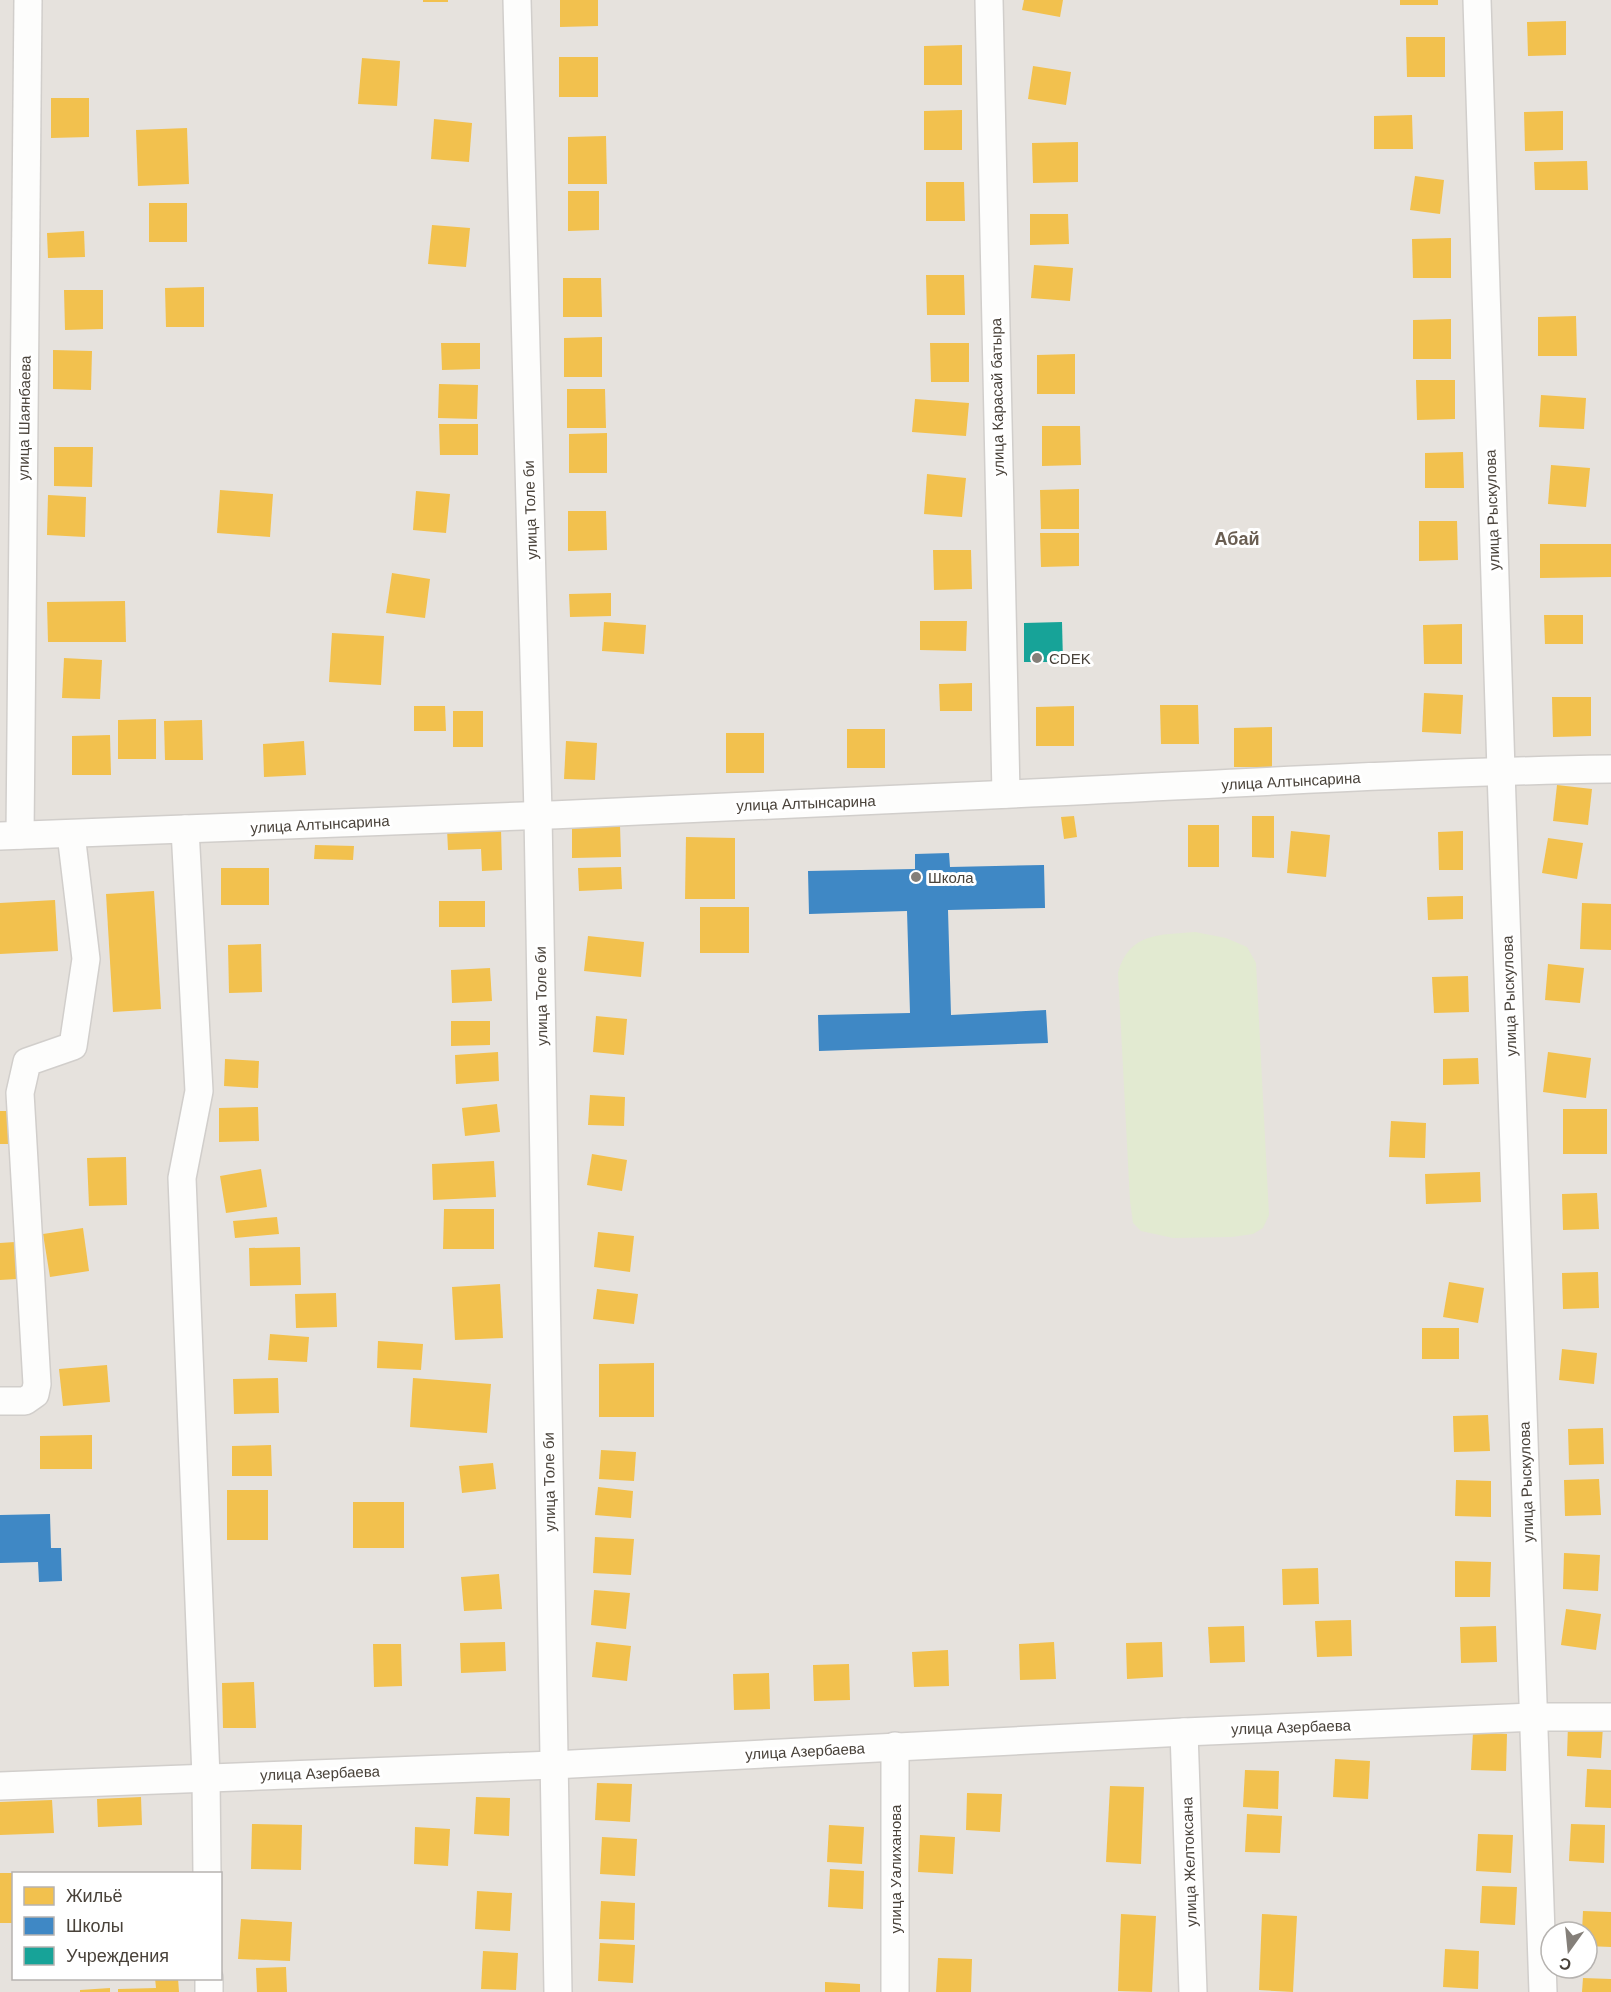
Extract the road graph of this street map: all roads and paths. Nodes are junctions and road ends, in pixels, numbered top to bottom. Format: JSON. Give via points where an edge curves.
{"nodes":[{"id":1,"x":28,"y":0,"type":"edge"},
{"id":2,"x":517,"y":0,"type":"edge"},
{"id":3,"x":989,"y":0,"type":"edge"},
{"id":4,"x":1476,"y":0,"type":"edge"},
{"id":5,"x":1611,"y":769,"type":"edge"},
{"id":6,"x":1501,"y":771,"type":"junction"},
{"id":7,"x":1006,"y":794,"type":"junction"},
{"id":8,"x":538,"y":814,"type":"junction"},
{"id":9,"x":185,"y":829,"type":"junction"},
{"id":10,"x":71,"y":834,"type":"junction"},
{"id":11,"x":10,"y":835,"type":"edge"},
{"id":12,"x":0,"y":1401,"type":"edge"},
{"id":13,"x":1534,"y":1717,"type":"junction"},
{"id":14,"x":1611,"y":1717,"type":"edge"},
{"id":15,"x":1184,"y":1732,"type":"junction"},
{"id":16,"x":895,"y":1746,"type":"junction"},
{"id":17,"x":553,"y":1765,"type":"junction"},
{"id":18,"x":206,"y":1777,"type":"junction"},
{"id":19,"x":0,"y":1786,"type":"edge"},
{"id":20,"x":207,"y":1872,"type":"edge"},
{"id":21,"x":558,"y":1992,"type":"edge"},
{"id":22,"x":895,"y":1992,"type":"edge"},
{"id":23,"x":1193,"y":1992,"type":"edge"},
{"id":24,"x":1544,"y":1992,"type":"edge"}],
"edges":[{"from":1,"to":11,"type":"street","name":"улица Шаянбаева"},
{"from":2,"to":8,"type":"street","name":"улица Толе би"},
{"from":3,"to":7,"type":"street","name":"улица Карасай батыра"},
{"from":4,"to":6,"type":"street","name":"улица Рыскулова"},
{"from":5,"to":6,"type":"street","name":"улица Алтынсарина"},
{"from":6,"to":7,"type":"street","name":"улица Алтынсарина"},
{"from":6,"to":13,"type":"street","name":"улица Рыскулова"},
{"from":7,"to":8,"type":"street","name":"улица Алтынсарина"},
{"from":8,"to":9,"type":"street","name":"улица Алтынсарина"},
{"from":8,"to":17,"type":"street","name":"улица Толе би"},
{"from":9,"to":10,"type":"street","name":"улица Алтынсарина"},
{"from":9,"to":18,"type":"street","via":[[199,1091],[182,1178]]},
{"from":10,"to":11,"type":"street","name":"улица Алтынсарина"},
{"from":10,"to":12,"type":"street","via":[[86,959],[73,1046],[27,1062],[20,1093],[37,1384],[35,1394],[24,1401]]},
{"from":13,"to":14,"type":"street","name":"улица Азербаева"},
{"from":13,"to":15,"type":"street","name":"улица Азербаева"},
{"from":13,"to":24,"type":"street","name":"улица Рыскулова"},
{"from":15,"to":16,"type":"street","name":"улица Азербаева"},
{"from":15,"to":23,"type":"street","name":"улица Желтоксана"},
{"from":16,"to":17,"type":"street","name":"улица Азербаева"},
{"from":16,"to":22,"type":"street","name":"улица Уалиханова"},
{"from":17,"to":18,"type":"street","name":"улица Азербаева"},
{"from":17,"to":21,"type":"street","name":"улица Толе би"},
{"from":18,"to":19,"type":"street","name":"улица Азербаева"},
{"from":18,"to":20,"type":"street"}]}
